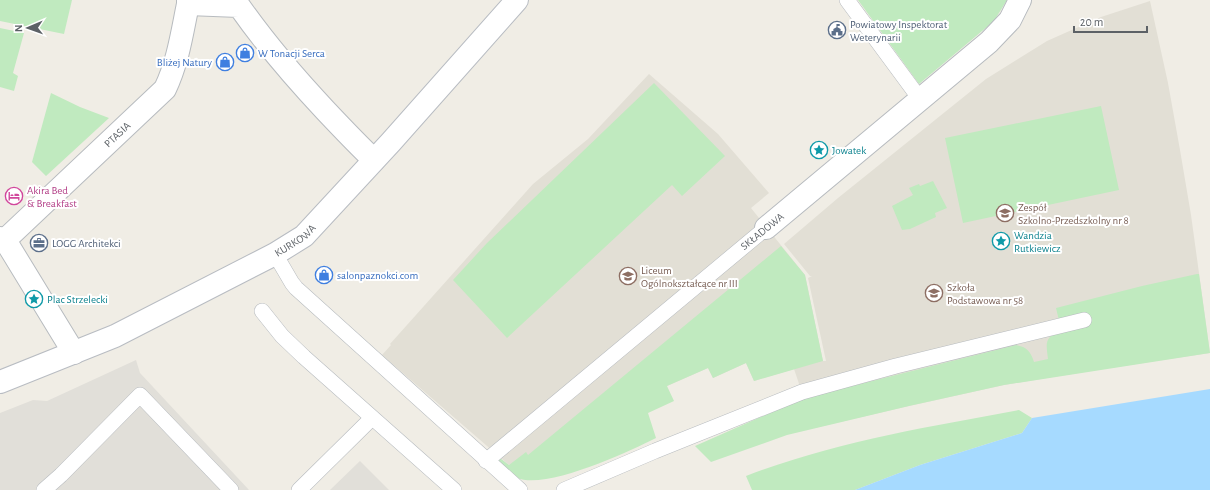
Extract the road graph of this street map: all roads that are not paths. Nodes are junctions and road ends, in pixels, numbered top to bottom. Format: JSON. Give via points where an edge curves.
{"nodes":[{"id":1,"x":517,"y":0,"type":"edge"},
{"id":2,"x":847,"y":0,"type":"edge"},
{"id":3,"x":1020,"y":0,"type":"edge"},
{"id":4,"x":188,"y":2,"type":"edge"},
{"id":5,"x":920,"y":99,"type":"junction"},
{"id":6,"x":374,"y":160,"type":"junction"},
{"id":7,"x":766,"y":228,"type":"joint"},
{"id":8,"x":3,"y":239,"type":"edge"},
{"id":9,"x":275,"y":254,"type":"junction"},
{"id":10,"x":262,"y":311,"type":"dead end"},
{"id":11,"x":1084,"y":320,"type":"dead end"},
{"id":12,"x":74,"y":353,"type":"junction"},
{"id":13,"x":0,"y":382,"type":"edge"},
{"id":14,"x":372,"y":418,"type":"junction"},
{"id":15,"x":490,"y":457,"type":"junction"},
{"id":16,"x":44,"y":490,"type":"edge"},
{"id":17,"x":231,"y":490,"type":"edge"},
{"id":18,"x":300,"y":490,"type":"edge"},
{"id":19,"x":454,"y":490,"type":"edge"},
{"id":20,"x":520,"y":490,"type":"edge"},
{"id":21,"x":564,"y":490,"type":"edge"}],
"edges":[{"from":1,"to":6,"type":"street","name":"KURKOWA"},
{"from":2,"to":5,"type":"lane"},
{"from":3,"to":5,"type":"street","name":"SKŁADOWA","via":[[1010,20],[989,42]]},
{"from":4,"to":6,"type":"street","name":"PTASIA","via":[[239,6],[257,32],[307,91]]},
{"from":4,"to":8,"type":"street","name":"PTASIA","via":[[177,59],[165,89]]},
{"from":5,"to":7,"type":"street","name":"SKŁADOWA"},
{"from":6,"to":9,"type":"street","name":"KURKOWA","via":[[304,236]]},
{"from":7,"to":15,"type":"lane","name":"SKŁADOWA"},
{"from":8,"to":12,"type":"street"},
{"from":9,"to":12,"type":"street","name":"KURKOWA","via":[[121,334]]},
{"from":9,"to":15,"type":"lane","via":[[296,288]]},
{"from":10,"to":14,"type":"lane","via":[[282,336]]},
{"from":11,"to":21,"type":"lane","via":[[802,392]]},
{"from":12,"to":13,"type":"street","name":"KURKOWA"},
{"from":14,"to":18,"type":"lane"},
{"from":14,"to":19,"type":"lane"},
{"from":15,"to":20,"type":"lane"},
{"from":16,"to":17,"type":"lane","via":[[140,395]]}]}
